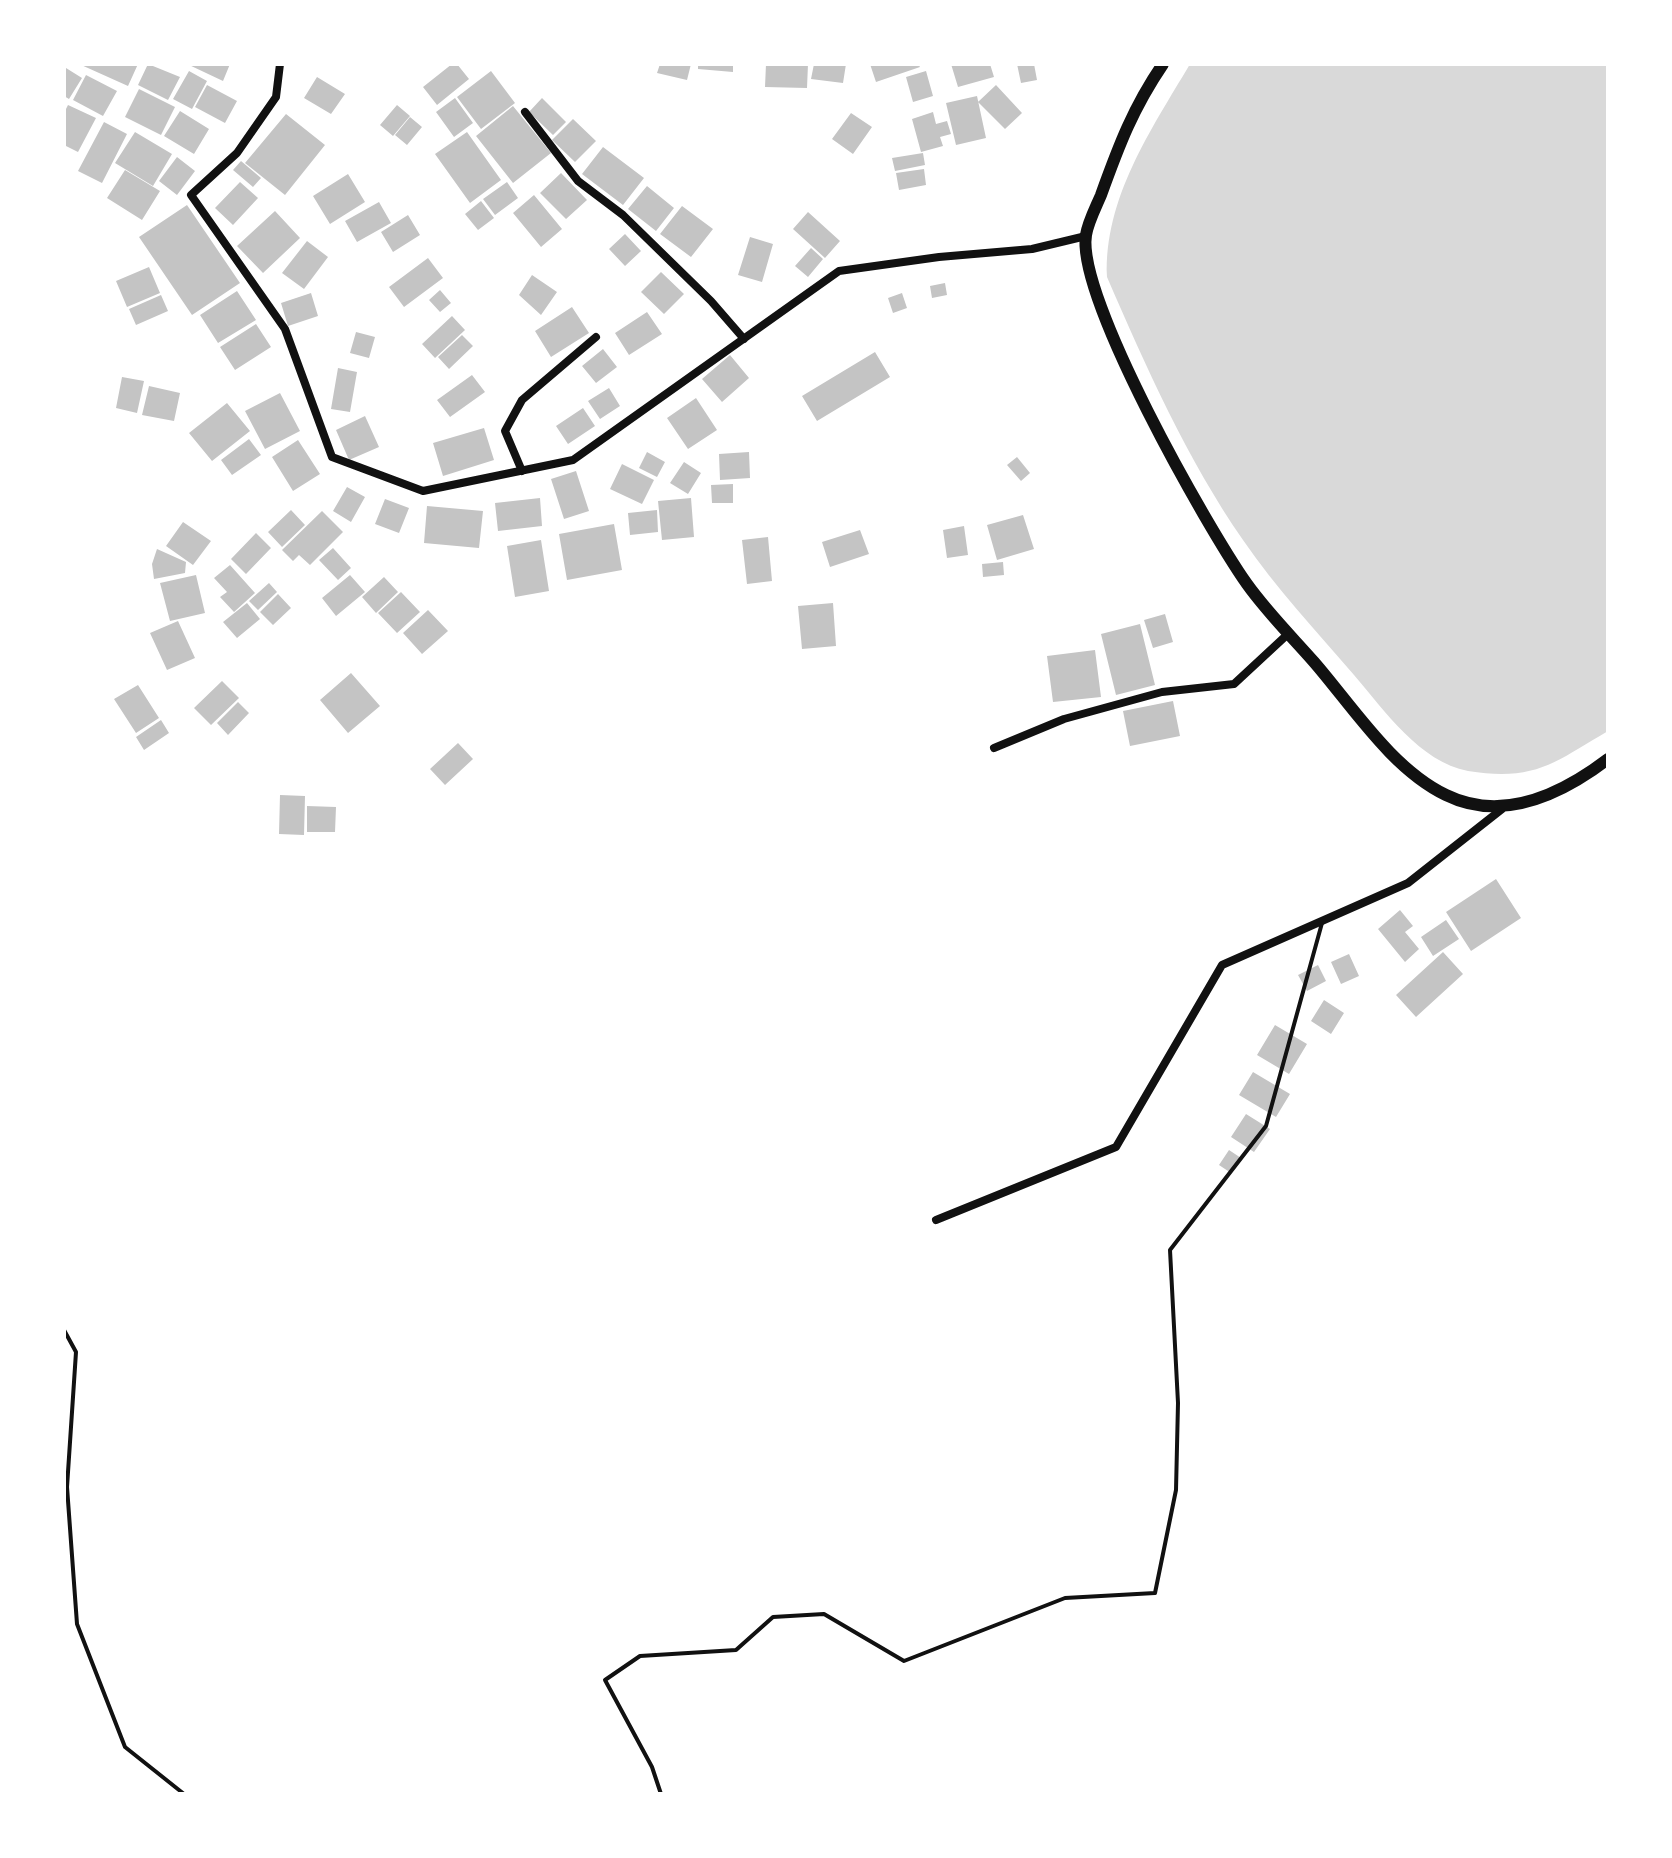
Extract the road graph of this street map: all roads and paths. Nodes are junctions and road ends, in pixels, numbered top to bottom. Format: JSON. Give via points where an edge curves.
{"nodes":[{"id":1,"x":280,"y":64,"type":"edge"},
{"id":2,"x":1163,"y":64,"type":"edge"},
{"id":3,"x":525,"y":112,"type":"dead end"},
{"id":4,"x":1086,"y":236,"type":"junction"},
{"id":5,"x":596,"y":337,"type":"dead end"},
{"id":6,"x":744,"y":339,"type":"junction"},
{"id":7,"x":522,"y":471,"type":"junction"},
{"id":8,"x":1289,"y":633,"type":"junction"},
{"id":9,"x":994,"y":748,"type":"dead end"},
{"id":10,"x":1608,"y":759,"type":"edge"},
{"id":11,"x":1502,"y":809,"type":"junction"},
{"id":12,"x":1323,"y":921,"type":"junction"},
{"id":13,"x":936,"y":1220,"type":"dead end"},
{"id":14,"x":64,"y":1330,"type":"edge"},
{"id":15,"x":184,"y":1794,"type":"edge"},
{"id":16,"x":661,"y":1794,"type":"edge"}],
"edges":[{"from":1,"to":7,"type":"street","via":[[276,97],[237,153],[191,195],[285,329],[332,457],[423,491]]},
{"from":2,"to":4,"type":"main road","via":[[1136,103]]},
{"from":3,"to":6,"type":"street","via":[[578,181],[623,215]]},
{"from":4,"to":6,"type":"street","via":[[1032,249],[839,271]]},
{"from":4,"to":8,"type":"main road","via":[[1092,285],[1189,488],[1248,585]]},
{"from":5,"to":7,"type":"street","via":[[516,410],[505,431]]},
{"from":6,"to":7,"type":"street","via":[[573,460]]},
{"from":8,"to":9,"type":"street","via":[[1234,684],[1162,692],[1064,719]]},
{"from":8,"to":11,"type":"main road","via":[[1401,763],[1446,796]]},
{"from":10,"to":11,"type":"main road","via":[[1538,799]]},
{"from":11,"to":12,"type":"street","via":[[1408,883]]},
{"from":12,"to":13,"type":"street","via":[[1222,965],[1116,1147]]},
{"from":12,"to":16,"type":"lane","via":[[1266,1126],[1170,1250],[1178,1403],[1176,1490],[1155,1593],[1065,1598],[904,1661],[824,1614],[773,1617],[736,1650],[640,1656],[605,1680]]},
{"from":14,"to":15,"type":"lane","via":[[76,1352],[67,1487],[77,1624],[125,1747]]}]}
